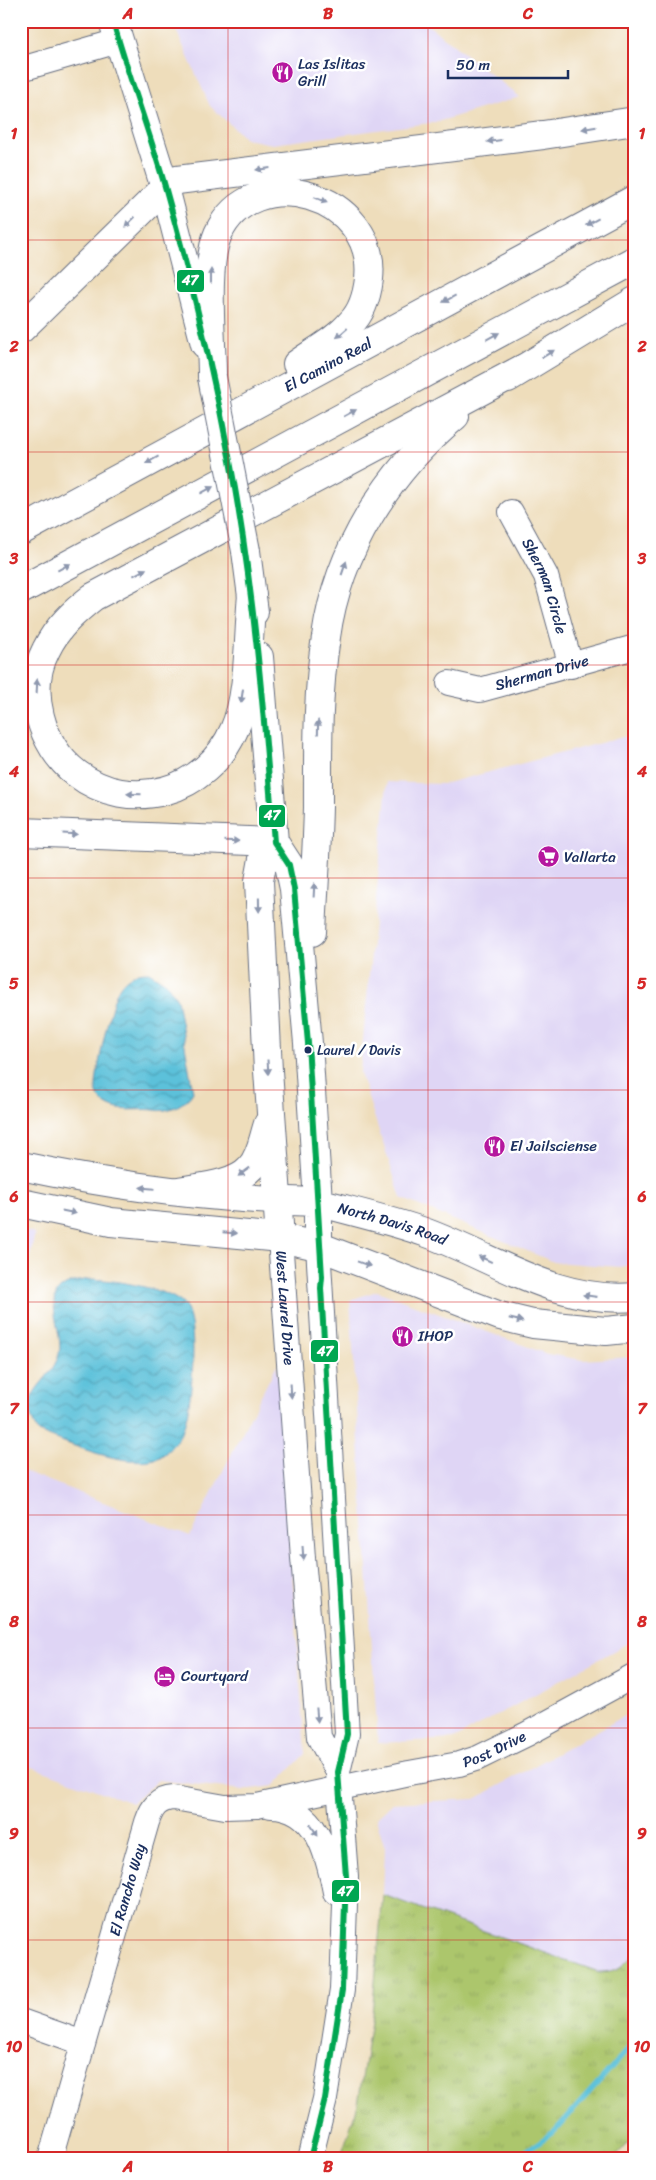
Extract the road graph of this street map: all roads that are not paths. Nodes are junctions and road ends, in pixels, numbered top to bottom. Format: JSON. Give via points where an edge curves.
{"nodes":[{"id":1,"x":115,"y":31,"type":"edge"},
{"id":2,"x":21,"y":69,"type":"edge"},
{"id":3,"x":635,"y":121,"type":"edge"},
{"id":4,"x":165,"y":188,"type":"junction"},
{"id":5,"x":635,"y":199,"type":"edge"},
{"id":6,"x":635,"y":260,"type":"edge"},
{"id":7,"x":635,"y":301,"type":"edge"},
{"id":8,"x":21,"y":329,"type":"edge"},
{"id":9,"x":522,"y":369,"type":"junction"},
{"id":10,"x":212,"y":377,"type":"junction"},
{"id":11,"x":180,"y":445,"type":"junction"},
{"id":12,"x":512,"y":512,"type":"dead end"},
{"id":13,"x":21,"y":531,"type":"edge"},
{"id":14,"x":21,"y":590,"type":"edge"},
{"id":15,"x":252,"y":595,"type":"junction"},
{"id":16,"x":635,"y":647,"type":"edge"},
{"id":17,"x":571,"y":666,"type":"junction"},
{"id":18,"x":448,"y":683,"type":"dead end"},
{"id":19,"x":21,"y":832,"type":"edge"},
{"id":20,"x":274,"y":842,"type":"junction"},
{"id":21,"x":308,"y":1043,"type":"junction"},
{"id":22,"x":272,"y":1113,"type":"junction"},
{"id":23,"x":21,"y":1166,"type":"edge"},
{"id":24,"x":179,"y":1192,"type":"junction"},
{"id":25,"x":278,"y":1201,"type":"junction"},
{"id":26,"x":21,"y":1202,"type":"edge"},
{"id":27,"x":318,"y":1202,"type":"junction"},
{"id":28,"x":280,"y":1238,"type":"junction"},
{"id":29,"x":318,"y":1246,"type":"junction"},
{"id":30,"x":635,"y":1297,"type":"edge"},
{"id":31,"x":635,"y":1328,"type":"edge"},
{"id":32,"x":635,"y":1675,"type":"edge"},
{"id":33,"x":339,"y":1780,"type":"junction"},
{"id":34,"x":257,"y":1806,"type":"junction"},
{"id":35,"x":344,"y":1958,"type":"junction"},
{"id":36,"x":21,"y":2021,"type":"edge"},
{"id":37,"x":83,"y":2043,"type":"junction"},
{"id":38,"x":50,"y":2159,"type":"edge"},
{"id":39,"x":310,"y":2159,"type":"edge"}],
"edges":[{"from":1,"to":2,"type":"street"},
{"from":1,"to":4,"type":"main road"},
{"from":3,"to":4,"type":"main road","one_way":true,"via":[[543,136],[198,176],[177,180]]},
{"from":4,"to":8,"type":"main road","one_way":true},
{"from":4,"to":10,"type":"main road"},
{"from":5,"to":11,"type":"main road","name":"El Camino Real","one_way":true},
{"from":14,"to":6,"type":"main road","one_way":true},
{"from":9,"to":7,"type":"main road","one_way":true},
{"from":15,"to":9,"type":"main road","one_way":true,"via":[[240,711],[226,745],[206,770],[173,789],[132,794],[100,788],[75,773],[62,760],[52,746],[40,716],[37,683],[45,651],[72,614],[102,592]]},
{"from":21,"to":9,"type":"main road","one_way":true,"via":[[318,709],[326,636],[335,594],[348,556],[377,501],[417,451],[475,399]]},
{"from":10,"to":11,"type":"main road","one_way":true,"via":[[211,267],[215,244],[225,222],[244,204],[280,192],[308,195],[336,207],[359,231],[369,257],[367,293],[357,316],[340,335]]},
{"from":10,"to":15,"type":"main road","bridge":true},
{"from":11,"to":13,"type":"main road","name":"El Camino Real","one_way":true},
{"from":12,"to":17,"type":"street","name":"Sherman Circle","via":[[546,576]]},
{"from":15,"to":20,"type":"main road"},
{"from":16,"to":17,"type":"street","name":"Sherman Drive"},
{"from":17,"to":18,"type":"street","name":"Sherman Drive","via":[[480,690]]},
{"from":19,"to":20,"type":"main road","one_way":true},
{"from":20,"to":21,"type":"main road","via":[[289,865],[294,889]]},
{"from":20,"to":22,"type":"main road","name":"West Laurel Drive","one_way":true,"via":[[263,859],[259,881]]},
{"from":21,"to":27,"type":"main road"},
{"from":22,"to":24,"type":"main road","one_way":true,"via":[[258,1157],[250,1169],[237,1177]]},
{"from":22,"to":25,"type":"main road","name":"West Laurel Drive"},
{"from":24,"to":23,"type":"main road","name":"North Davis Road","one_way":true,"via":[[114,1184]]},
{"from":24,"to":25,"type":"main road","name":"North Davis Road"},
{"from":25,"to":27,"type":"main road","name":"North Davis Road"},
{"from":25,"to":28,"type":"main road","name":"West Laurel Drive"},
{"from":26,"to":28,"type":"main road","one_way":true,"via":[[111,1222]]},
{"from":27,"to":29,"type":"main road"},
{"from":30,"to":27,"type":"main road","name":"North Davis Road","one_way":true,"via":[[586,1296],[546,1286],[428,1234]]},
{"from":28,"to":29,"type":"main road"},
{"from":28,"to":33,"type":"street","name":"West Laurel Drive","one_way":true,"via":[[319,1736]]},
{"from":29,"to":31,"type":"main road","one_way":true,"via":[[500,1316],[533,1324],[606,1330]]},
{"from":29,"to":33,"type":"street","via":[[347,1734]]},
{"from":32,"to":33,"type":"street","name":"Post Drive","via":[[478,1758],[459,1764]]},
{"from":33,"to":34,"type":"street","name":"El Rancho Way"},
{"from":33,"to":35,"type":"street","via":[[346,1876]]},
{"from":34,"to":35,"type":"street","one_way":true,"via":[[290,1808],[304,1817],[317,1834],[334,1886]]},
{"from":34,"to":37,"type":"street","name":"El Rancho Way","via":[[225,1807],[174,1798],[161,1800],[153,1808]]},
{"from":35,"to":39,"type":"street","via":[[332,2059]]},
{"from":36,"to":37,"type":"street"},
{"from":37,"to":38,"type":"street","name":"El Rancho Way"}]}
